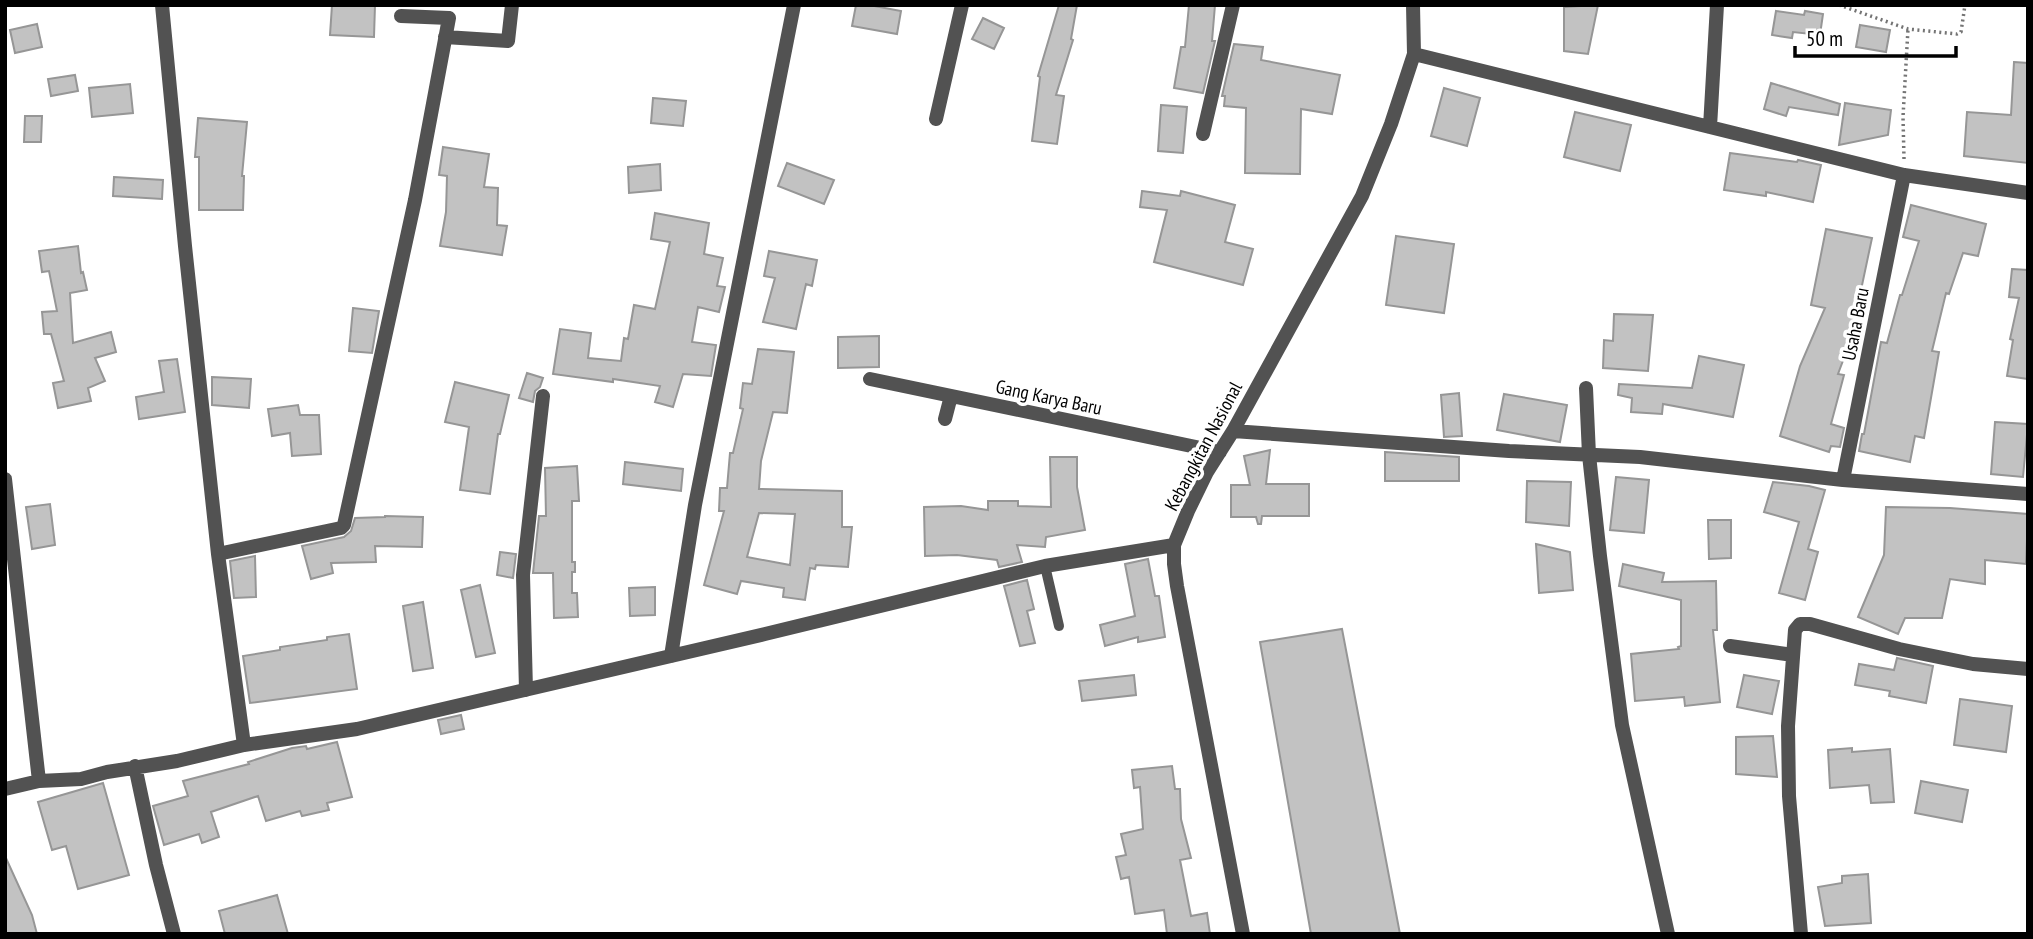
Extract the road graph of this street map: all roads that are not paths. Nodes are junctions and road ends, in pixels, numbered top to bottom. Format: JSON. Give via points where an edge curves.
{"nodes":[{"id":1,"x":162,"y":5,"type":"edge"},
{"id":2,"x":512,"y":5,"type":"edge"},
{"id":3,"x":794,"y":5,"type":"edge"},
{"id":4,"x":962,"y":5,"type":"edge"},
{"id":5,"x":1233,"y":5,"type":"edge"},
{"id":6,"x":1413,"y":5,"type":"edge"},
{"id":7,"x":1717,"y":5,"type":"edge"},
{"id":8,"x":401,"y":16,"type":"dead end"},
{"id":9,"x":445,"y":37,"type":"junction"},
{"id":10,"x":1414,"y":54,"type":"junction"},
{"id":11,"x":936,"y":119,"type":"dead end"},
{"id":12,"x":1710,"y":127,"type":"junction"},
{"id":13,"x":1203,"y":134,"type":"dead end"},
{"id":14,"x":1904,"y":175,"type":"junction"},
{"id":15,"x":2028,"y":193,"type":"edge"},
{"id":16,"x":870,"y":379,"type":"dead end"},
{"id":17,"x":1586,"y":388,"type":"dead end"},
{"id":18,"x":543,"y":396,"type":"dead end"},
{"id":19,"x":951,"y":396,"type":"junction"},
{"id":20,"x":945,"y":419,"type":"dead end"},
{"id":21,"x":1233,"y":431,"type":"junction"},
{"id":22,"x":1220,"y":452,"type":"junction"},
{"id":23,"x":1589,"y":455,"type":"junction"},
{"id":24,"x":5,"y":479,"type":"edge"},
{"id":25,"x":1843,"y":481,"type":"junction"},
{"id":26,"x":2028,"y":494,"type":"edge"},
{"id":27,"x":1174,"y":545,"type":"junction"},
{"id":28,"x":218,"y":554,"type":"junction"},
{"id":29,"x":1045,"y":566,"type":"junction"},
{"id":30,"x":1059,"y":626,"type":"dead end"},
{"id":31,"x":1730,"y":646,"type":"dead end"},
{"id":32,"x":1793,"y":655,"type":"junction"},
{"id":33,"x":671,"y":656,"type":"junction"},
{"id":34,"x":2028,"y":669,"type":"edge"},
{"id":35,"x":526,"y":690,"type":"junction"},
{"id":36,"x":244,"y":745,"type":"junction"},
{"id":37,"x":135,"y":766,"type":"junction"},
{"id":38,"x":39,"y":781,"type":"junction"},
{"id":39,"x":5,"y":789,"type":"edge"},
{"id":40,"x":174,"y":934,"type":"edge"},
{"id":41,"x":1243,"y":934,"type":"edge"},
{"id":42,"x":1668,"y":934,"type":"edge"},
{"id":43,"x":1801,"y":934,"type":"edge"}],
"edges":[{"from":1,"to":28,"type":"street"},
{"from":2,"to":9,"type":"street","via":[[508,41]]},
{"from":3,"to":33,"type":"street","via":[[695,505]]},
{"from":4,"to":11,"type":"street"},
{"from":5,"to":13,"type":"street"},
{"from":6,"to":10,"type":"street","name":"Kebangkitan Nasional"},
{"from":7,"to":12,"type":"street"},
{"from":8,"to":9,"type":"street","via":[[449,18]]},
{"from":9,"to":28,"type":"street","via":[[415,200],[344,525]]},
{"from":10,"to":12,"type":"street"},
{"from":10,"to":21,"type":"street","name":"Kebangkitan Nasional","via":[[1362,196]]},
{"from":12,"to":14,"type":"street"},
{"from":14,"to":15,"type":"street"},
{"from":14,"to":25,"type":"street","name":"Usaha Baru"},
{"from":16,"to":19,"type":"street","name":"Gang Karya Baru"},
{"from":17,"to":23,"type":"street"},
{"from":18,"to":35,"type":"street","via":[[523,575]]},
{"from":19,"to":20,"type":"street"},
{"from":19,"to":22,"type":"street","name":"Gang Karya Baru"},
{"from":21,"to":22,"type":"street","name":"Kebangkitan Nasional"},
{"from":21,"to":23,"type":"street"},
{"from":22,"to":27,"type":"street","name":"Kebangkitan Nasional"},
{"from":23,"to":25,"type":"street"},
{"from":23,"to":42,"type":"street","via":[[1622,725]]},
{"from":24,"to":38,"type":"street"},
{"from":25,"to":26,"type":"street"},
{"from":27,"to":29,"type":"street"},
{"from":27,"to":41,"type":"street","name":"Kebangkitan Nasional","via":[[1177,586]]},
{"from":28,"to":36,"type":"street"},
{"from":29,"to":30,"type":"lane"},
{"from":29,"to":33,"type":"street"},
{"from":31,"to":32,"type":"street"},
{"from":32,"to":34,"type":"street","via":[[1795,629],[1810,624],[1899,649]]},
{"from":32,"to":43,"type":"street","via":[[1789,796]]},
{"from":33,"to":35,"type":"street"},
{"from":35,"to":36,"type":"street","via":[[357,729]]},
{"from":36,"to":37,"type":"street"},
{"from":37,"to":38,"type":"street","via":[[81,779]]},
{"from":37,"to":40,"type":"street"},
{"from":38,"to":39,"type":"street"}]}
